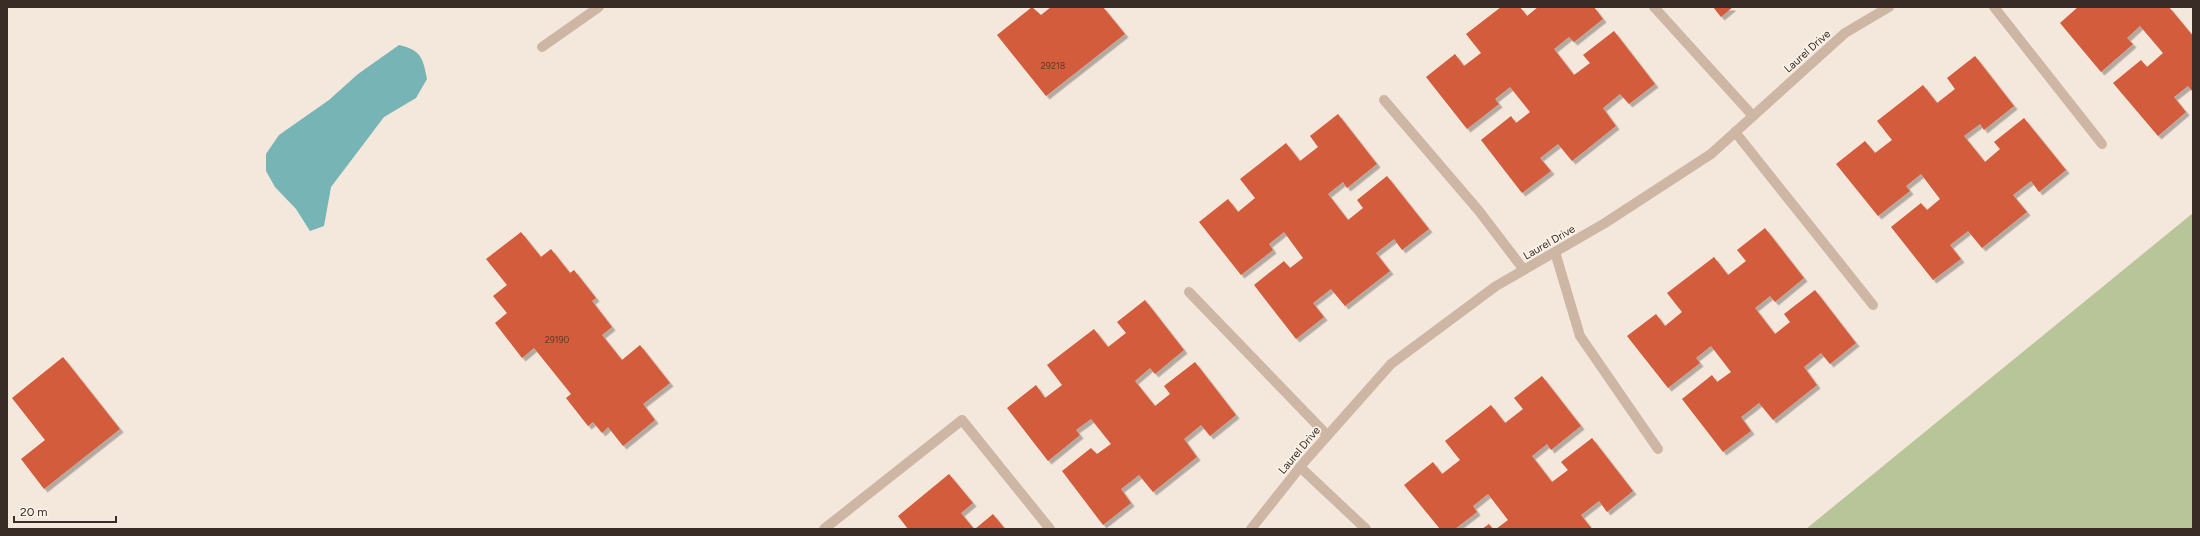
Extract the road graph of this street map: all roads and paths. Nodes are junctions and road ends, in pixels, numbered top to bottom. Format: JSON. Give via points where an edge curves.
{"nodes":[{"id":1,"x":599,"y":7,"type":"edge"},
{"id":2,"x":1654,"y":7,"type":"edge"},
{"id":3,"x":1889,"y":7,"type":"edge"},
{"id":4,"x":1994,"y":7,"type":"edge"},
{"id":5,"x":542,"y":47,"type":"dead end"},
{"id":6,"x":1384,"y":100,"type":"dead end"},
{"id":7,"x":1752,"y":116,"type":"junction"},
{"id":8,"x":1735,"y":132,"type":"junction"},
{"id":9,"x":2102,"y":144,"type":"dead end"},
{"id":10,"x":1555,"y":252,"type":"junction"},
{"id":11,"x":1524,"y":270,"type":"junction"},
{"id":12,"x":1189,"y":292,"type":"dead end"},
{"id":13,"x":1873,"y":305,"type":"dead end"},
{"id":14,"x":1327,"y":435,"type":"junction"},
{"id":15,"x":1658,"y":449,"type":"dead end"},
{"id":16,"x":1300,"y":467,"type":"junction"},
{"id":17,"x":824,"y":529,"type":"edge"},
{"id":18,"x":1050,"y":529,"type":"edge"},
{"id":19,"x":1251,"y":529,"type":"edge"},
{"id":20,"x":1366,"y":529,"type":"edge"}],
"edges":[{"from":1,"to":5,"type":"street"},
{"from":2,"to":7,"type":"street"},
{"from":3,"to":7,"type":"street","name":"Laurel Drive","via":[[1845,33]]},
{"from":4,"to":9,"type":"street"},
{"from":6,"to":11,"type":"street","via":[[1479,211]]},
{"from":7,"to":8,"type":"street","name":"Laurel Drive"},
{"from":8,"to":10,"type":"street","name":"Laurel Drive","via":[[1711,154],[1605,223]]},
{"from":8,"to":13,"type":"street"},
{"from":10,"to":11,"type":"street","name":"Laurel Drive"},
{"from":10,"to":15,"type":"street","via":[[1580,336]]},
{"from":11,"to":14,"type":"street","name":"Laurel Drive","via":[[1496,286],[1391,364]]},
{"from":12,"to":14,"type":"street"},
{"from":14,"to":16,"type":"street","name":"Laurel Drive"},
{"from":16,"to":19,"type":"street","name":"Laurel Drive"},
{"from":16,"to":20,"type":"street"},
{"from":17,"to":18,"type":"street","via":[[962,420]]}]}
